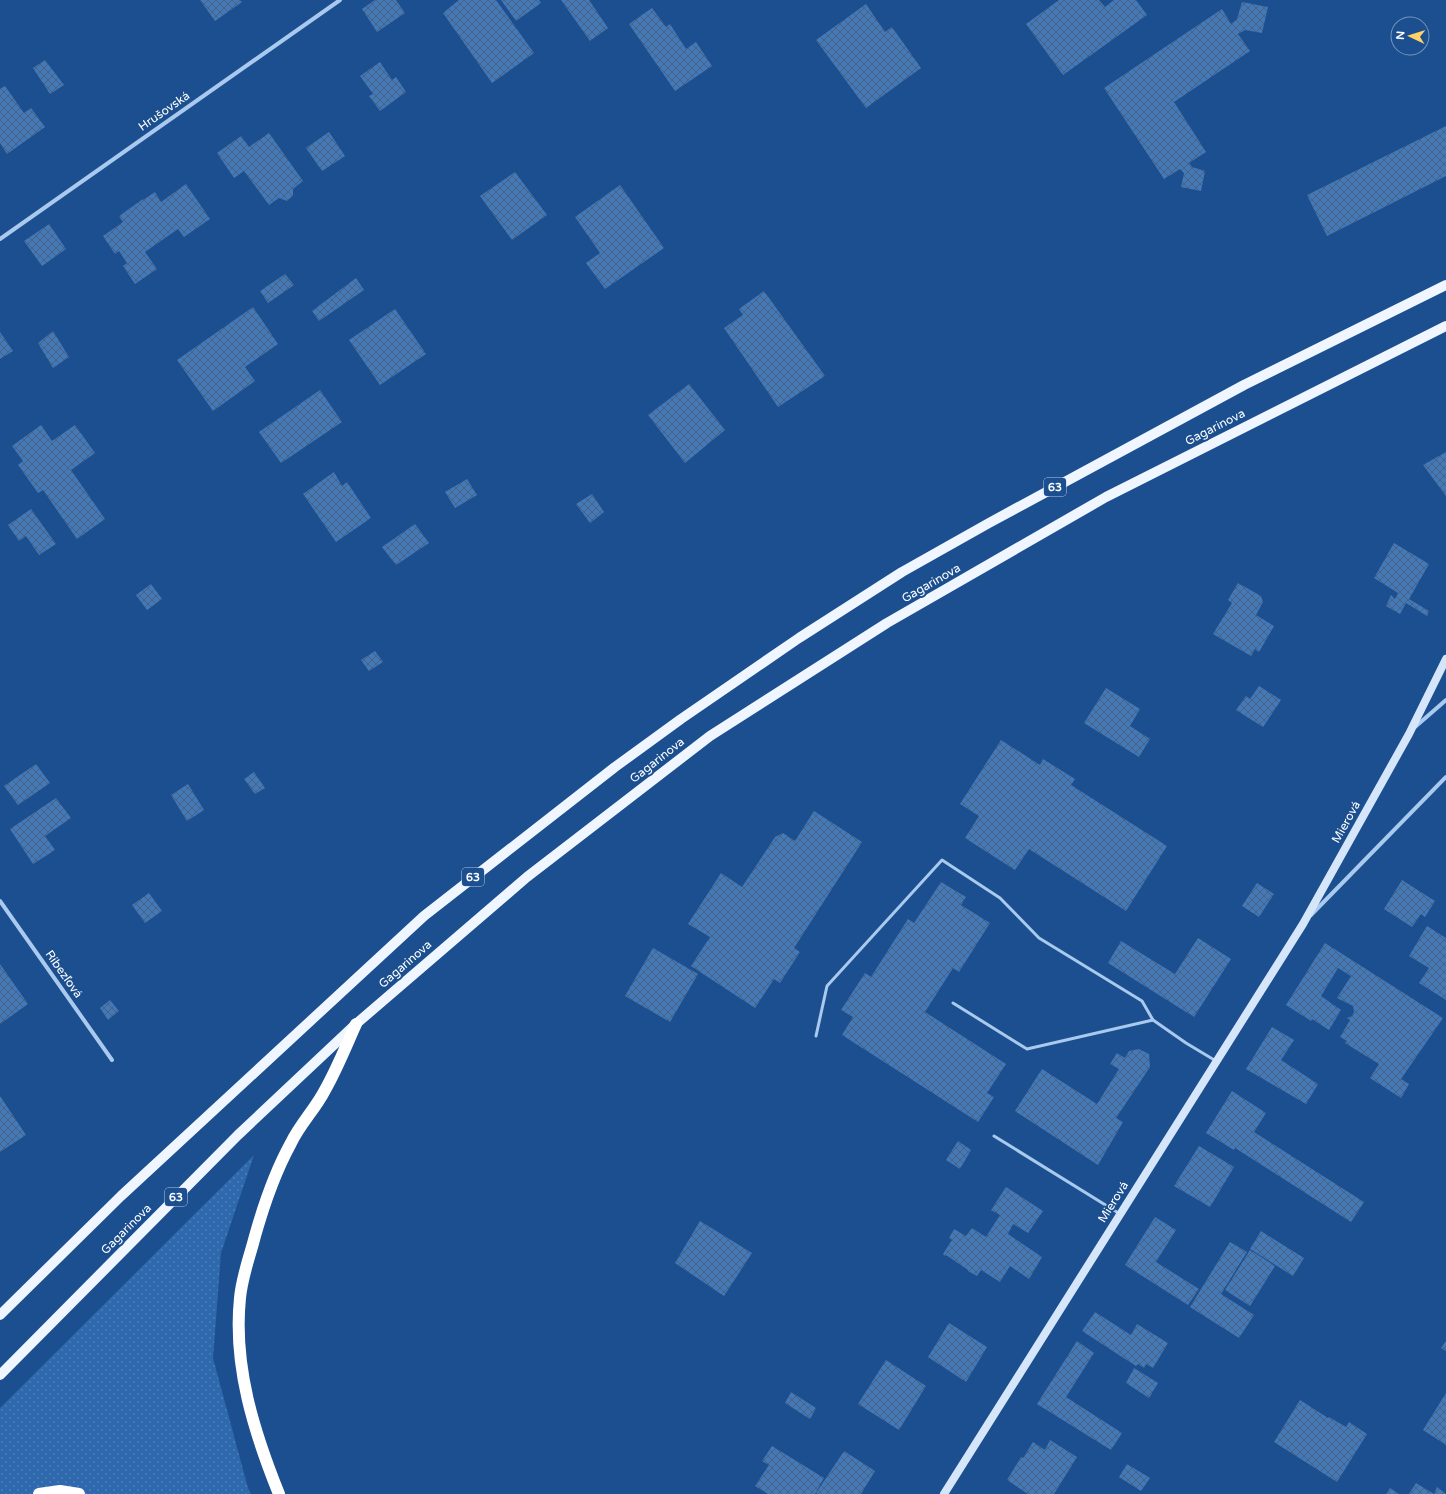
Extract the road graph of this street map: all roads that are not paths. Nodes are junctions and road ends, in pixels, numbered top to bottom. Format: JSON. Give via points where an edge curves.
{"nodes":[{"id":1,"x":340,"y":0,"type":"edge"},
{"id":2,"x":0,"y":239,"type":"edge"},
{"id":3,"x":1446,"y":285,"type":"edge"},
{"id":4,"x":1446,"y":326,"type":"edge"},
{"id":5,"x":1446,"y":660,"type":"edge"},
{"id":6,"x":1446,"y":700,"type":"edge"},
{"id":7,"x":1410,"y":731,"type":"junction"},
{"id":8,"x":1446,"y":777,"type":"edge"},
{"id":9,"x":0,"y":901,"type":"edge"},
{"id":10,"x":1303,"y":924,"type":"junction"},
{"id":11,"x":953,"y":1003,"type":"dead end"},
{"id":12,"x":1153,"y":1020,"type":"junction"},
{"id":13,"x":356,"y":1024,"type":"junction"},
{"id":14,"x":816,"y":1036,"type":"dead end"},
{"id":15,"x":112,"y":1060,"type":"dead end"},
{"id":16,"x":1216,"y":1061,"type":"junction"},
{"id":17,"x":994,"y":1136,"type":"dead end"},
{"id":18,"x":1120,"y":1214,"type":"junction"},
{"id":19,"x":0,"y":1315,"type":"edge"},
{"id":20,"x":0,"y":1375,"type":"edge"},
{"id":21,"x":39,"y":1494,"type":"edge"},
{"id":22,"x":79,"y":1494,"type":"edge"},
{"id":23,"x":279,"y":1494,"type":"edge"},
{"id":24,"x":944,"y":1494,"type":"edge"}],
"edges":[{"from":1,"to":2,"type":"street","name":"Hrušovská"},
{"from":3,"to":19,"type":"main road","name":"Gagarinova","number":"63","via":[[1244,385],[902,572],[799,638],[681,719],[577,796],[424,916],[127,1190]]},
{"from":4,"to":13,"type":"main road","name":"Gagarinova","number":"63","via":[[1106,497],[887,623],[716,732],[527,877]]},
{"from":5,"to":7,"type":"street","name":"Mierová"},
{"from":6,"to":7,"type":"street","name":"Mierová"},
{"from":7,"to":10,"type":"street","name":"Mierová"},
{"from":8,"to":10,"type":"street","name":"Mierová"},
{"from":9,"to":15,"type":"street","name":"Ríbezľová"},
{"from":10,"to":16,"type":"street","name":"Mierová"},
{"from":11,"to":12,"type":"lane","via":[[1027,1049]]},
{"from":12,"to":14,"type":"lane","via":[[1142,1001],[1040,938],[1000,898],[942,860],[826,986]]},
{"from":12,"to":16,"type":"lane"},
{"from":13,"to":20,"type":"main road","name":"Gagarinova","number":"63","via":[[238,1134]]},
{"from":13,"to":23,"type":"highway","via":[[325,1091],[291,1143],[278,1170],[258,1224],[240,1296],[238,1323],[243,1372],[252,1418]]},
{"from":16,"to":18,"type":"street","name":"Mierová"},
{"from":17,"to":18,"type":"lane"},
{"from":18,"to":24,"type":"street","name":"Mierová"},
{"from":21,"to":22,"type":"highway","via":[[60,1491]]}]}
